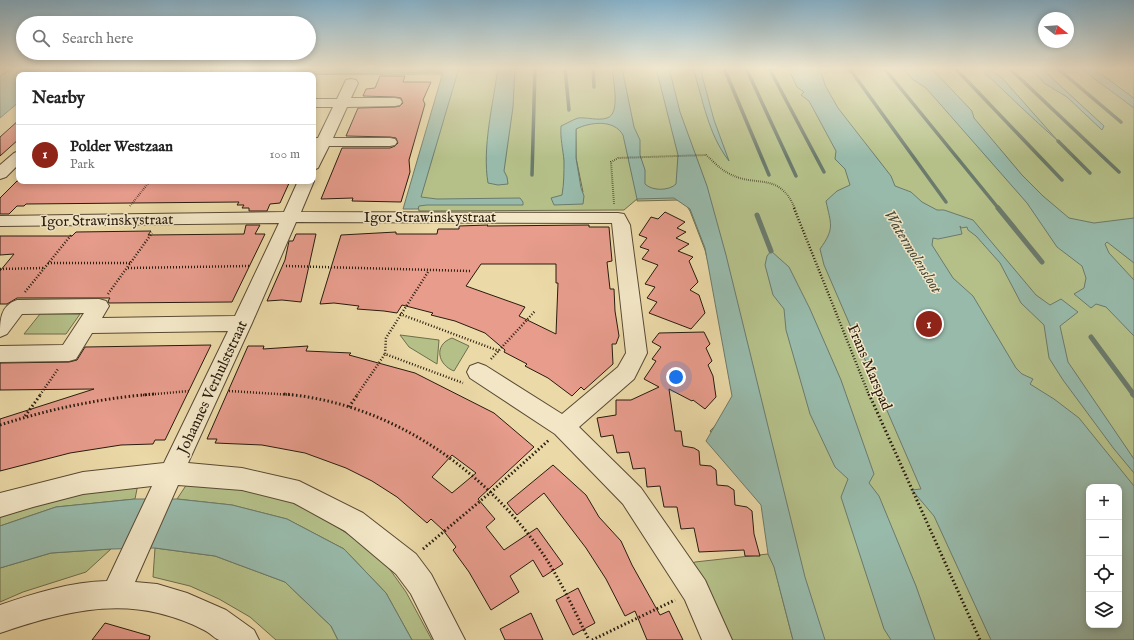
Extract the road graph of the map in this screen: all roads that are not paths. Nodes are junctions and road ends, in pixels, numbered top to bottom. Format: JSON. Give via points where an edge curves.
{"nodes":[{"id":1,"x":343,"y":98,"type":"edge"},
{"id":2,"x":341,"y":102,"type":"junction"},
{"id":3,"x":395,"y":102,"type":"dead end"},
{"id":4,"x":316,"y":103,"type":"edge"},
{"id":5,"x":318,"y":142,"type":"edge"},
{"id":6,"x":390,"y":142,"type":"dead end"},
{"id":7,"x":16,"y":159,"type":"edge"},
{"id":8,"x":0,"y":174,"type":"edge"},
{"id":9,"x":305,"y":184,"type":"edge"},
{"id":10,"x":291,"y":218,"type":"junction"},
{"id":11,"x":0,"y":221,"type":"edge"},
{"id":12,"x":242,"y":323,"type":"junction"},
{"id":13,"x":87,"y":326,"type":"junction"},
{"id":14,"x":0,"y":328,"type":"edge"},
{"id":15,"x":0,"y":354,"type":"edge"},
{"id":16,"x":478,"y":372,"type":"road end"},
{"id":17,"x":563,"y":427,"type":"junction"},
{"id":18,"x":167,"y":482,"type":"junction"},
{"id":19,"x":0,"y":505,"type":"edge"},
{"id":20,"x":116,"y":594,"type":"junction"},
{"id":21,"x":0,"y":619,"type":"edge"},
{"id":22,"x":244,"y":640,"type":"edge"},
{"id":23,"x":450,"y":640,"type":"edge"},
{"id":24,"x":717,"y":640,"type":"edge"}],
"edges":[{"from":1,"to":2,"type":"street"},
{"from":2,"to":3,"type":"street"},
{"from":2,"to":4,"type":"street"},
{"from":2,"to":5,"type":"street"},
{"from":5,"to":6,"type":"street"},
{"from":7,"to":8,"type":"street"},
{"from":9,"to":10,"type":"street","name":"Johannes Verhulststraat"},
{"from":10,"to":11,"type":"street","name":"Igor Strawinskystraat"},
{"from":10,"to":12,"type":"street","name":"Johannes Verhulststraat"},
{"from":10,"to":17,"type":"street","name":"Igor Strawinskystraat","via":[[615,217],[620,220],[637,353],[626,373]]},
{"from":12,"to":13,"type":"street"},
{"from":12,"to":18,"type":"street","name":"Johannes Verhulststraat"},
{"from":13,"to":14,"type":"street","via":[[99,306],[17,307]]},
{"from":13,"to":15,"type":"street","via":[[69,353]]},
{"from":16,"to":17,"type":"street"},
{"from":17,"to":24,"type":"street","via":[[632,496],[695,590]]},
{"from":18,"to":19,"type":"street","via":[[83,483]]},
{"from":18,"to":20,"type":"street","name":"Johannes Verhulststraat"},
{"from":18,"to":23,"type":"street","via":[[242,479],[299,493],[354,522],[406,564],[421,584]]},
{"from":20,"to":21,"type":"street","via":[[57,602]]},
{"from":20,"to":22,"type":"street","via":[[138,595],[179,603],[210,617]]}]}
